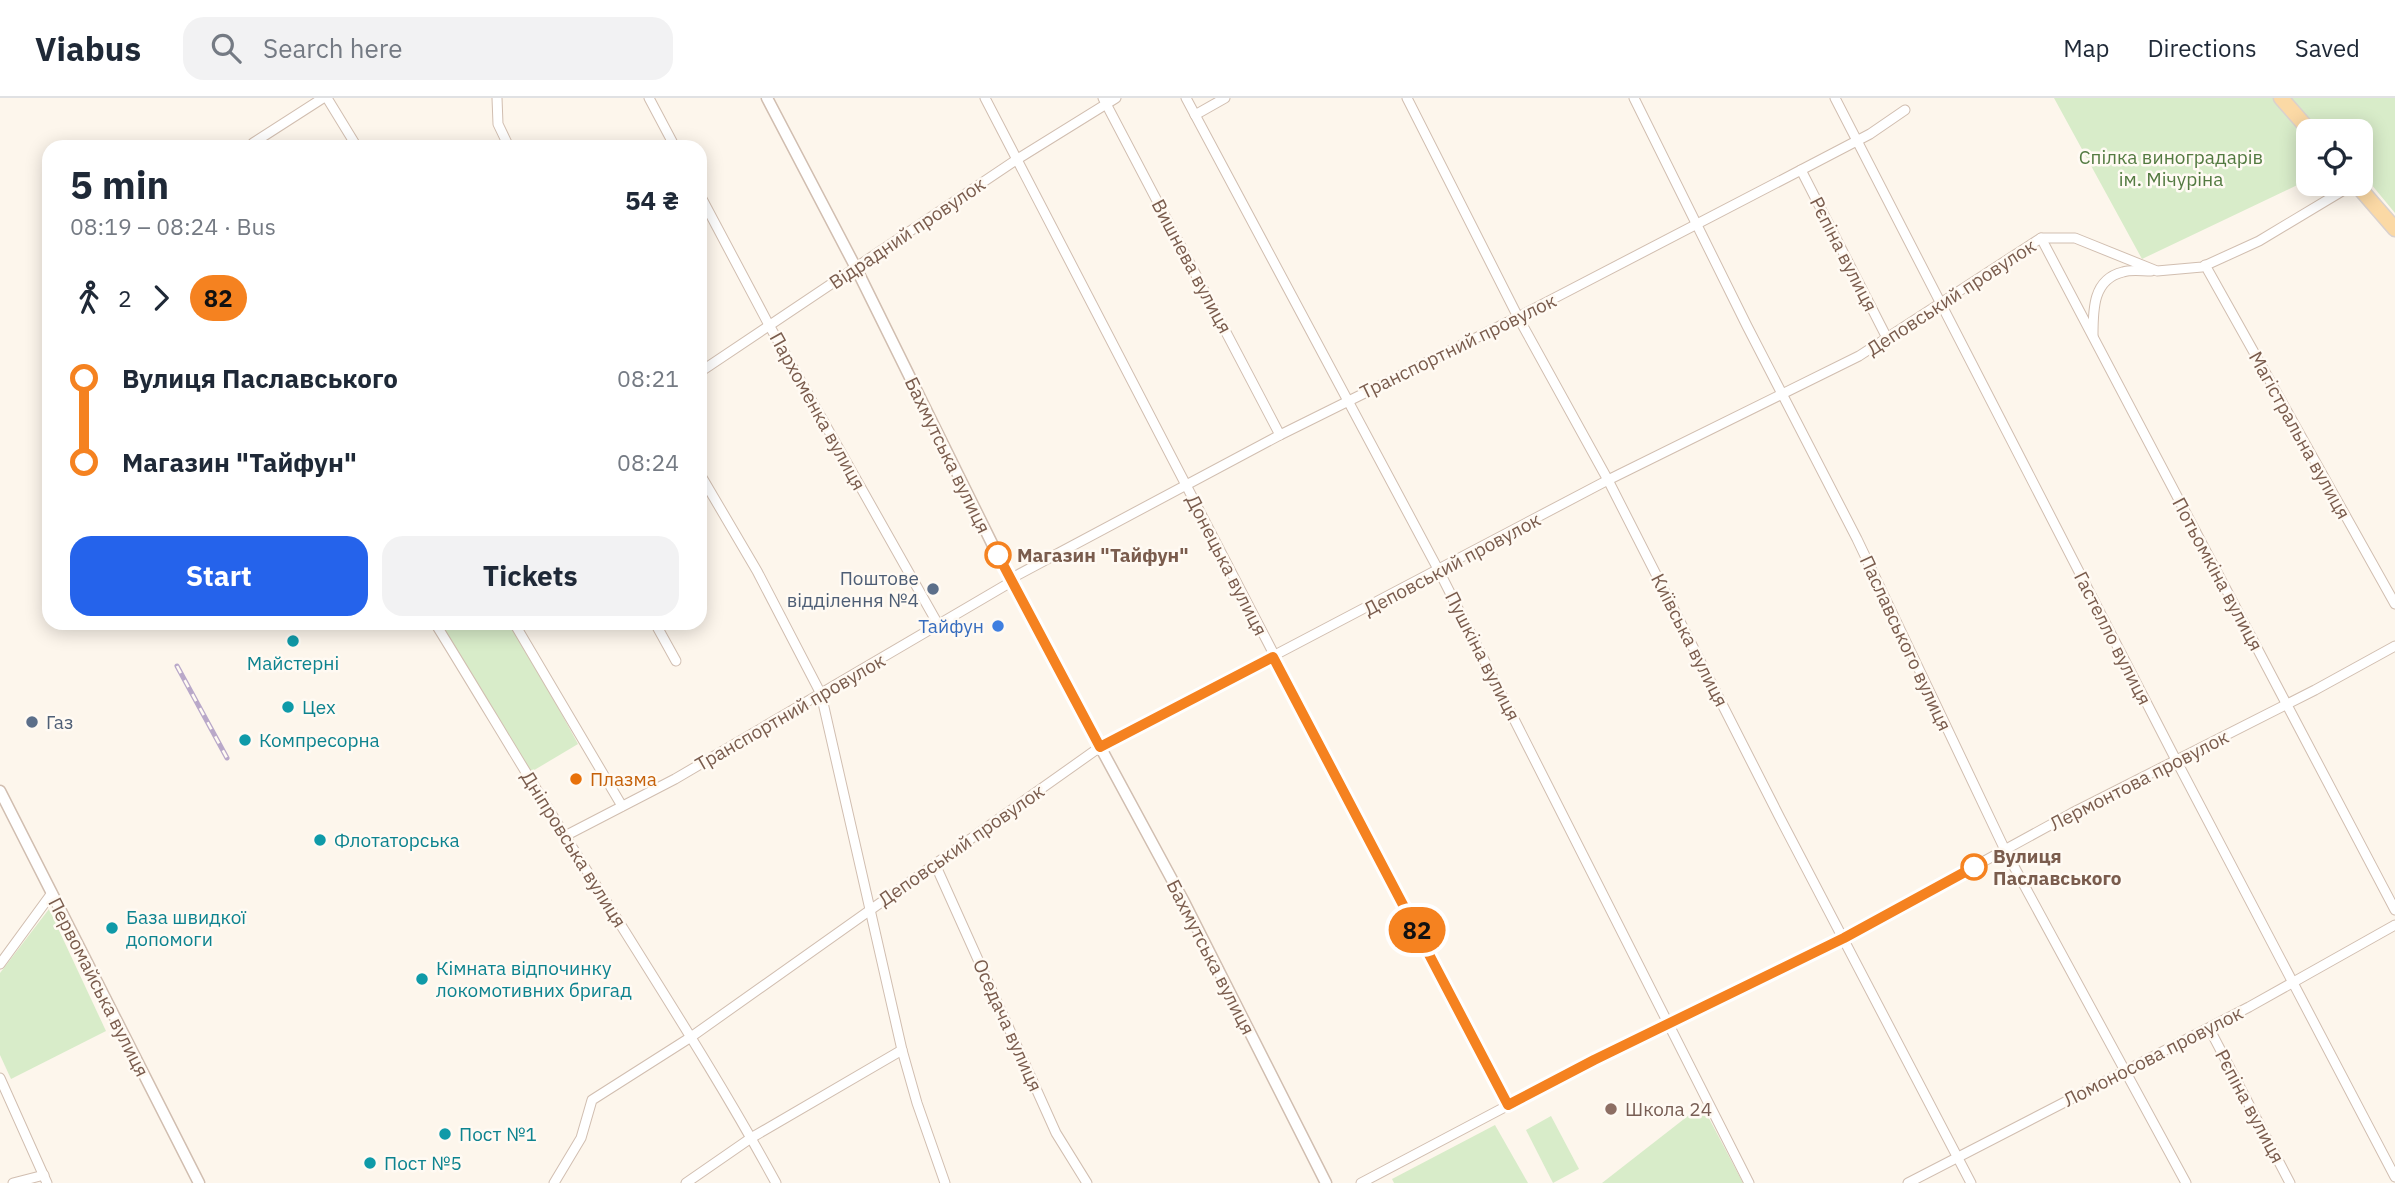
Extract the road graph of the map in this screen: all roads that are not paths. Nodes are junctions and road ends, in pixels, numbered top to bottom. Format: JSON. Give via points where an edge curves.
{"nodes":[{"id":1,"x":325,"y":98,"type":"edge"},
{"id":2,"x":496,"y":98,"type":"edge"},
{"id":3,"x":649,"y":98,"type":"edge"},
{"id":4,"x":767,"y":98,"type":"edge"},
{"id":5,"x":985,"y":98,"type":"edge"},
{"id":6,"x":1186,"y":98,"type":"edge"},
{"id":7,"x":1224,"y":98,"type":"edge"},
{"id":8,"x":1407,"y":98,"type":"edge"},
{"id":9,"x":1634,"y":98,"type":"edge"},
{"id":10,"x":1835,"y":98,"type":"edge"},
{"id":11,"x":2281,"y":98,"type":"edge"},
{"id":12,"x":1109,"y":100,"type":"edge"},
{"id":13,"x":1905,"y":110,"type":"dead end"},
{"id":14,"x":1195,"y":115,"type":"junction"},
{"id":15,"x":2299,"y":119,"type":"edge"},
{"id":16,"x":267,"y":136,"type":"junction"},
{"id":17,"x":259,"y":140,"type":"edge"},
{"id":18,"x":269,"y":140,"type":"edge"},
{"id":19,"x":352,"y":140,"type":"edge"},
{"id":20,"x":506,"y":140,"type":"edge"},
{"id":21,"x":671,"y":140,"type":"edge"},
{"id":22,"x":1857,"y":141,"type":"junction"},
{"id":23,"x":1016,"y":160,"type":"junction"},
{"id":24,"x":1801,"y":170,"type":"junction"},
{"id":25,"x":2335,"y":196,"type":"edge"},
{"id":26,"x":2366,"y":196,"type":"edge"},
{"id":27,"x":707,"y":208,"type":"edge"},
{"id":28,"x":1697,"y":225,"type":"junction"},
{"id":29,"x":2395,"y":229,"type":"edge"},
{"id":30,"x":2041,"y":238,"type":"junction"},
{"id":31,"x":2205,"y":265,"type":"junction"},
{"id":32,"x":856,"y":268,"type":"junction"},
{"id":33,"x":2157,"y":271,"type":"junction"},
{"id":34,"x":1940,"y":304,"type":"junction"},
{"id":35,"x":1518,"y":317,"type":"junction"},
{"id":36,"x":769,"y":325,"type":"junction"},
{"id":37,"x":2093,"y":336,"type":"junction"},
{"id":38,"x":1887,"y":338,"type":"junction"},
{"id":39,"x":707,"y":367,"type":"edge"},
{"id":40,"x":1782,"y":394,"type":"junction"},
{"id":41,"x":1349,"y":400,"type":"junction"},
{"id":42,"x":1280,"y":435,"type":"junction"},
{"id":43,"x":1608,"y":481,"type":"junction"},
{"id":44,"x":1186,"y":485,"type":"junction"},
{"id":45,"x":707,"y":486,"type":"edge"},
{"id":46,"x":1439,"y":571,"type":"junction"},
{"id":47,"x":1011,"y":580,"type":"junction"},
{"id":48,"x":2395,"y":604,"type":"edge"},
{"id":49,"x":939,"y":626,"type":"junction"},
{"id":50,"x":439,"y":630,"type":"edge"},
{"id":51,"x":518,"y":630,"type":"edge"},
{"id":52,"x":659,"y":630,"type":"edge"},
{"id":53,"x":2394,"y":648,"type":"edge"},
{"id":54,"x":1273,"y":657,"type":"junction"},
{"id":55,"x":676,"y":661,"type":"dead end"},
{"id":56,"x":821,"y":694,"type":"junction"},
{"id":57,"x":2286,"y":704,"type":"junction"},
{"id":58,"x":1100,"y":747,"type":"junction"},
{"id":59,"x":2176,"y":760,"type":"junction"},
{"id":60,"x":0,"y":791,"type":"edge"},
{"id":61,"x":622,"y":806,"type":"junction"},
{"id":62,"x":565,"y":836,"type":"junction"},
{"id":63,"x":2005,"y":850,"type":"junction"},
{"id":64,"x":935,"y":864,"type":"junction"},
{"id":65,"x":52,"y":893,"type":"junction"},
{"id":66,"x":870,"y":909,"type":"junction"},
{"id":67,"x":2395,"y":910,"type":"edge"},
{"id":68,"x":2395,"y":925,"type":"edge"},
{"id":69,"x":1844,"y":938,"type":"junction"},
{"id":70,"x":0,"y":964,"type":"edge"},
{"id":71,"x":2294,"y":981,"type":"junction"},
{"id":72,"x":1668,"y":1024,"type":"junction"},
{"id":73,"x":2209,"y":1028,"type":"junction"},
{"id":74,"x":691,"y":1037,"type":"junction"},
{"id":75,"x":901,"y":1050,"type":"junction"},
{"id":76,"x":2125,"y":1070,"type":"junction"},
{"id":77,"x":0,"y":1078,"type":"edge"},
{"id":78,"x":1508,"y":1105,"type":"junction"},
{"id":79,"x":751,"y":1138,"type":"junction"},
{"id":80,"x":1958,"y":1156,"type":"junction"},
{"id":81,"x":2395,"y":1177,"type":"edge"},
{"id":82,"x":45,"y":1179,"type":"edge"},
{"id":83,"x":13,"y":1183,"type":"edge"},
{"id":84,"x":199,"y":1183,"type":"edge"},
{"id":85,"x":554,"y":1183,"type":"edge"},
{"id":86,"x":685,"y":1183,"type":"edge"},
{"id":87,"x":776,"y":1183,"type":"edge"},
{"id":88,"x":945,"y":1183,"type":"edge"},
{"id":89,"x":1087,"y":1183,"type":"edge"},
{"id":90,"x":1326,"y":1183,"type":"edge"},
{"id":91,"x":1361,"y":1183,"type":"edge"},
{"id":92,"x":1749,"y":1183,"type":"edge"},
{"id":93,"x":1908,"y":1183,"type":"edge"},
{"id":94,"x":1971,"y":1183,"type":"edge"},
{"id":95,"x":2186,"y":1183,"type":"edge"},
{"id":96,"x":2290,"y":1183,"type":"edge"}],
"edges":[{"from":1,"to":16,"type":"street"},
{"from":1,"to":19,"type":"street"},
{"from":2,"to":20,"type":"street","via":[[498,124]]},
{"from":3,"to":21,"type":"street"},
{"from":4,"to":32,"type":"street","name":"Бахмутська вулиця"},
{"from":5,"to":23,"type":"street","name":"Донецька вулиця"},
{"from":6,"to":14,"type":"street","name":"Пушкіна вулиця"},
{"from":7,"to":14,"type":"street"},
{"from":8,"to":35,"type":"street","name":"Київська вулиця"},
{"from":9,"to":28,"type":"street","name":"Паславського вулиця"},
{"from":10,"to":22,"type":"street","name":"Гастелло вулиця"},
{"from":11,"to":15,"type":"main road"},
{"from":12,"to":23,"type":"street","name":"Відрадний провулок"},
{"from":12,"to":42,"type":"street","name":"Вишнева вулиця"},
{"from":13,"to":22,"type":"street","name":"Транспортний провулок"},
{"from":14,"to":41,"type":"street","name":"Пушкіна вулиця"},
{"from":16,"to":17,"type":"street"},
{"from":16,"to":18,"type":"street"},
{"from":22,"to":24,"type":"street","name":"Транспортний провулок"},
{"from":22,"to":34,"type":"street","name":"Гастелло вулиця"},
{"from":23,"to":32,"type":"street","name":"Відрадний провулок"},
{"from":23,"to":44,"type":"street","name":"Донецька вулиця"},
{"from":24,"to":28,"type":"street","name":"Транспортний провулок"},
{"from":24,"to":38,"type":"street","name":"Рєпіна вулиця"},
{"from":25,"to":31,"type":"street","name":"Деповський провулок","via":[[2259,241]]},
{"from":26,"to":29,"type":"main road"},
{"from":27,"to":36,"type":"street","name":"Пархоменка вулиця"},
{"from":28,"to":35,"type":"street","name":"Транспортний провулок"},
{"from":28,"to":40,"type":"street","name":"Паславського вулиця"},
{"from":30,"to":33,"type":"street","name":"Деповський провулок","via":[[2075,238]]},
{"from":30,"to":34,"type":"street","name":"Деповський провулок"},
{"from":30,"to":37,"type":"street","name":"Потьомкіна вулиця"},
{"from":31,"to":33,"type":"street","name":"Деповський провулок"},
{"from":31,"to":48,"type":"street","name":"Магістральна вулиця"},
{"from":32,"to":36,"type":"street","name":"Відрадний провулок"},
{"from":32,"to":47,"type":"street","name":"Бахмутська вулиця"},
{"from":33,"to":37,"type":"street","via":[[2123,271],[2104,281],[2093,303]]},
{"from":34,"to":38,"type":"street","name":"Деповський провулок"},
{"from":34,"to":59,"type":"street","name":"Гастелло вулиця"},
{"from":35,"to":41,"type":"street","name":"Транспортний провулок"},
{"from":35,"to":43,"type":"street","name":"Київська вулиця"},
{"from":36,"to":39,"type":"street","name":"Відрадний провулок"},
{"from":36,"to":49,"type":"street","name":"Пархоменка вулиця"},
{"from":37,"to":57,"type":"street","name":"Потьомкіна вулиця"},
{"from":38,"to":40,"type":"street","name":"Деповський провулок"},
{"from":40,"to":43,"type":"street","name":"Деповський провулок"},
{"from":40,"to":63,"type":"street","name":"Паславського вулиця","via":[[1857,539]]},
{"from":41,"to":42,"type":"street","name":"Транспортний провулок"},
{"from":41,"to":46,"type":"street","name":"Пушкіна вулиця"},
{"from":42,"to":44,"type":"street","name":"Транспортний провулок"},
{"from":43,"to":46,"type":"street","name":"Деповський провулок"},
{"from":43,"to":69,"type":"street","name":"Київська вулиця"},
{"from":44,"to":47,"type":"street","name":"Транспортний провулок"},
{"from":44,"to":54,"type":"street","name":"Донецька вулиця"},
{"from":45,"to":56,"type":"street"},
{"from":46,"to":54,"type":"street","name":"Деповський провулок"},
{"from":46,"to":72,"type":"street","name":"Пушкіна вулиця"},
{"from":47,"to":49,"type":"street","name":"Транспортний провулок"},
{"from":47,"to":58,"type":"street","name":"Бахмутська вулиця"},
{"from":49,"to":56,"type":"street","name":"Транспортний провулок"},
{"from":50,"to":62,"type":"street","name":"Дніпровська вулиця"},
{"from":51,"to":61,"type":"street"},
{"from":52,"to":55,"type":"street"},
{"from":53,"to":57,"type":"street","name":"Лермонтова провулок"},
{"from":54,"to":58,"type":"street","name":"Деповський провулок"},
{"from":54,"to":78,"type":"street","name":"Донецька вулиця"},
{"from":56,"to":61,"type":"street","name":"Транспортний провулок"},
{"from":56,"to":66,"type":"street"},
{"from":57,"to":59,"type":"street","name":"Лермонтова провулок"},
{"from":57,"to":67,"type":"street","name":"Потьомкіна вулиця"},
{"from":58,"to":64,"type":"street","name":"Деповський провулок"},
{"from":58,"to":90,"type":"street","name":"Бахмутська вулиця"},
{"from":59,"to":63,"type":"street","name":"Лермонтова провулок"},
{"from":59,"to":71,"type":"street","name":"Гастелло вулиця"},
{"from":60,"to":65,"type":"street","name":"Первомайська вулиця"},
{"from":61,"to":62,"type":"street","name":"Транспортний провулок"},
{"from":62,"to":74,"type":"street","name":"Дніпровська вулиця"},
{"from":63,"to":69,"type":"street","name":"Лермонтова провулок"},
{"from":63,"to":76,"type":"street","name":"Паславського вулиця"},
{"from":64,"to":66,"type":"street","name":"Деповський провулок"},
{"from":64,"to":89,"type":"street","name":"Оседача вулиця","via":[[1056,1133]]},
{"from":65,"to":70,"type":"street"},
{"from":65,"to":84,"type":"street","name":"Первомайська вулиця"},
{"from":66,"to":74,"type":"street","name":"Деповський провулок"},
{"from":66,"to":75,"type":"street"},
{"from":68,"to":71,"type":"street","name":"Ломоносова провулок"},
{"from":69,"to":72,"type":"street","name":"Лермонтова провулок"},
{"from":69,"to":80,"type":"street","name":"Київська вулиця"},
{"from":71,"to":73,"type":"street","name":"Ломоносова провулок"},
{"from":71,"to":81,"type":"street","name":"Гастелло вулиця"},
{"from":72,"to":78,"type":"street","name":"Лермонтова провулок"},
{"from":72,"to":92,"type":"street","name":"Пушкіна вулиця"},
{"from":73,"to":76,"type":"street","name":"Ломоносова провулок"},
{"from":73,"to":96,"type":"street","name":"Рєпіна вулиця"},
{"from":74,"to":79,"type":"street","name":"Дніпровська вулиця"},
{"from":74,"to":85,"type":"street","name":"Деповський провулок","via":[[592,1100],[581,1138]]},
{"from":75,"to":79,"type":"street"},
{"from":75,"to":88,"type":"street"},
{"from":76,"to":80,"type":"street","name":"Ломоносова провулок"},
{"from":76,"to":95,"type":"street","name":"Паславського вулиця"},
{"from":77,"to":82,"type":"street"},
{"from":78,"to":91,"type":"street","name":"Лермонтова провулок"},
{"from":79,"to":86,"type":"street"},
{"from":79,"to":87,"type":"street","name":"Дніпровська вулиця"},
{"from":80,"to":93,"type":"street","name":"Ломоносова провулок"},
{"from":80,"to":94,"type":"street","name":"Київська вулиця"},
{"from":82,"to":83,"type":"street"}]}
